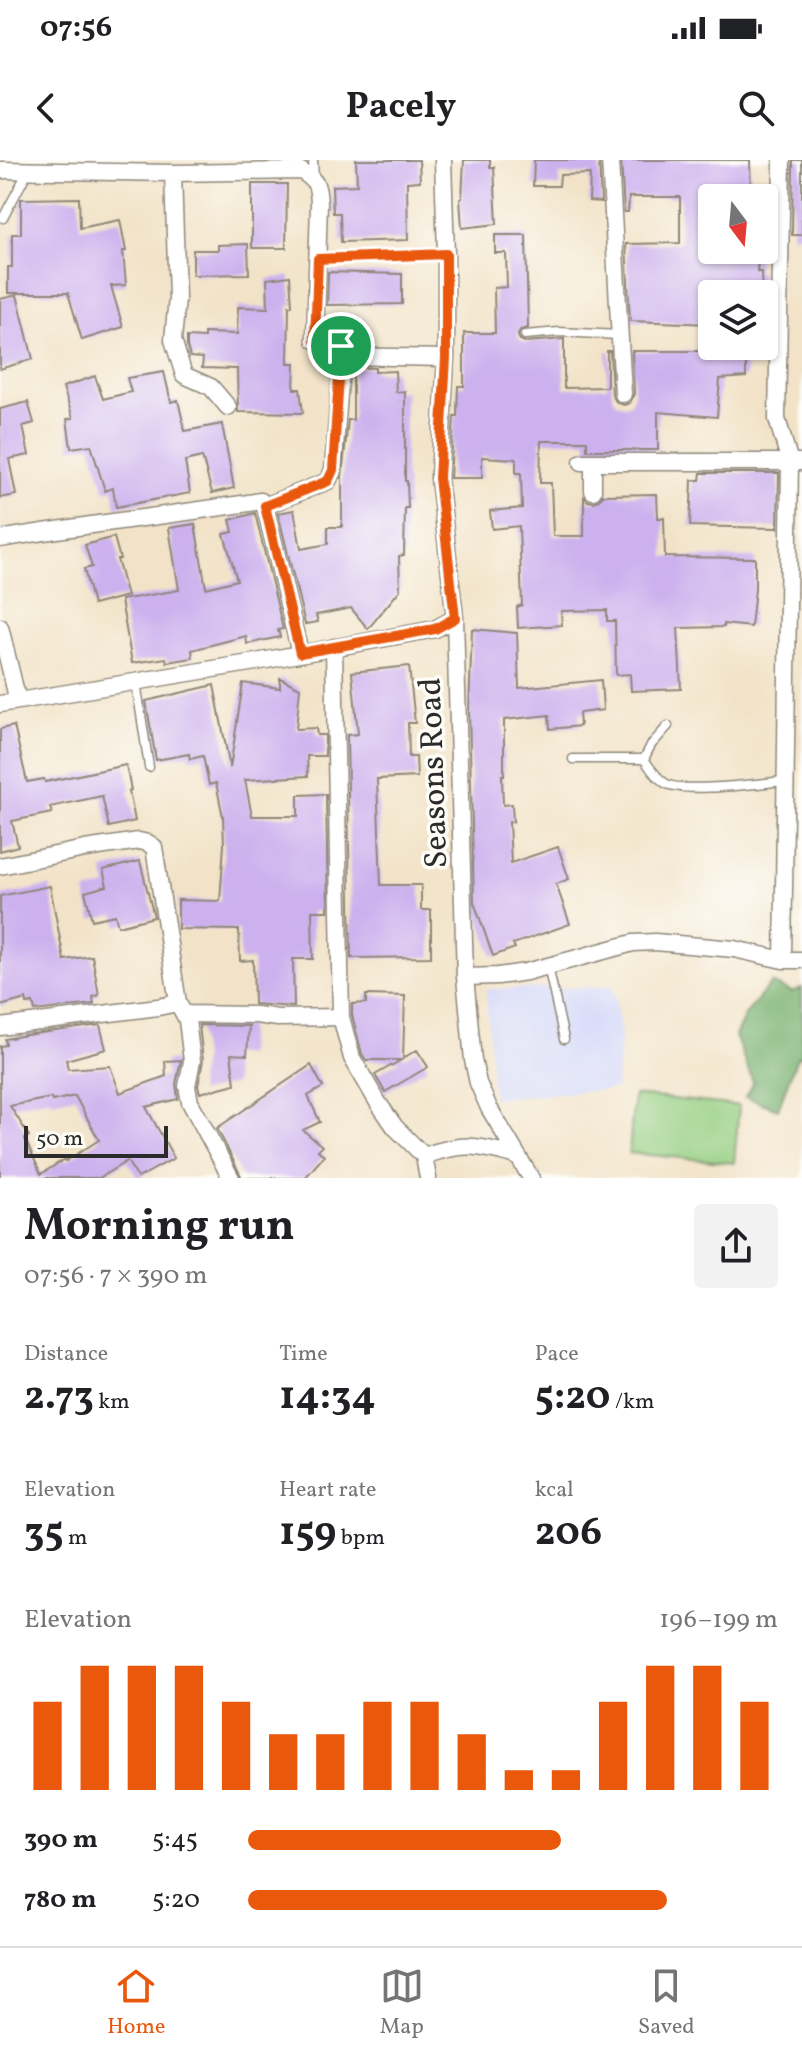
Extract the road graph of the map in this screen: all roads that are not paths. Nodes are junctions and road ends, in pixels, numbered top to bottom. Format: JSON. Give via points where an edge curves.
{"nodes":[{"id":1,"x":313,"y":160,"type":"edge"},
{"id":2,"x":443,"y":160,"type":"edge"},
{"id":3,"x":610,"y":160,"type":"edge"},
{"id":4,"x":782,"y":160,"type":"edge"},
{"id":5,"x":0,"y":170,"type":"edge"},
{"id":6,"x":28,"y":171,"type":"junction"},
{"id":7,"x":173,"y":173,"type":"junction"},
{"id":8,"x":314,"y":180,"type":"junction"},
{"id":9,"x":3,"y":218,"type":"dead end"},
{"id":10,"x":525,"y":335,"type":"dead end"},
{"id":11,"x":620,"y":335,"type":"junction"},
{"id":12,"x":342,"y":356,"type":"junction"},
{"id":13,"x":446,"y":358,"type":"junction"},
{"id":14,"x":623,"y":394,"type":"dead end"},
{"id":15,"x":228,"y":407,"type":"dead end"},
{"id":16,"x":796,"y":462,"type":"edge"},
{"id":17,"x":593,"y":491,"type":"dead end"},
{"id":18,"x":265,"y":506,"type":"junction"},
{"id":19,"x":0,"y":539,"type":"edge"},
{"id":20,"x":455,"y":618,"type":"junction"},
{"id":21,"x":0,"y":627,"type":"edge"},
{"id":22,"x":334,"y":647,"type":"junction"},
{"id":23,"x":300,"y":653,"type":"junction"},
{"id":24,"x":136,"y":682,"type":"junction"},
{"id":25,"x":18,"y":701,"type":"junction"},
{"id":26,"x":0,"y":704,"type":"edge"},
{"id":27,"x":668,"y":726,"type":"dead end"},
{"id":28,"x":573,"y":759,"type":"dead end"},
{"id":29,"x":644,"y":759,"type":"junction"},
{"id":30,"x":149,"y":767,"type":"dead end"},
{"id":31,"x":786,"y":781,"type":"junction"},
{"id":32,"x":0,"y":866,"type":"edge"},
{"id":33,"x":783,"y":960,"type":"junction"},
{"id":34,"x":802,"y":960,"type":"edge"},
{"id":35,"x":548,"y":966,"type":"junction"},
{"id":36,"x":465,"y":977,"type":"junction"},
{"id":37,"x":181,"y":1009,"type":"junction"},
{"id":38,"x":341,"y":1017,"type":"junction"},
{"id":39,"x":0,"y":1027,"type":"edge"},
{"id":40,"x":564,"y":1039,"type":"dead end"},
{"id":41,"x":424,"y":1156,"type":"junction"},
{"id":42,"x":517,"y":1156,"type":"junction"},
{"id":43,"x":231,"y":1178,"type":"edge"},
{"id":44,"x":428,"y":1178,"type":"edge"},
{"id":45,"x":531,"y":1178,"type":"edge"}],
"edges":[{"from":1,"to":8,"type":"lane"},
{"from":2,"to":13,"type":"street","name":"Seasons Road"},
{"from":3,"to":11,"type":"street"},
{"from":4,"to":16,"type":"street","via":[[777,419]]},
{"from":5,"to":6,"type":"street"},
{"from":6,"to":7,"type":"street"},
{"from":6,"to":9,"type":"lane"},
{"from":7,"to":8,"type":"street","via":[[301,171]]},
{"from":7,"to":15,"type":"street","via":[[173,340],[184,375],[211,387]]},
{"from":8,"to":12,"type":"street","via":[[319,203],[315,340],[341,346]]},
{"from":10,"to":11,"type":"lane"},
{"from":11,"to":14,"type":"street"},
{"from":12,"to":13,"type":"street"},
{"from":12,"to":18,"type":"street","via":[[328,481]]},
{"from":13,"to":20,"type":"street","name":"Seasons Road","via":[[439,478]]},
{"from":16,"to":17,"type":"street","via":[[587,462]]},
{"from":16,"to":31,"type":"street"},
{"from":18,"to":19,"type":"street","via":[[261,501]]},
{"from":18,"to":23,"type":"street"},
{"from":20,"to":22,"type":"street","via":[[435,629]]},
{"from":20,"to":36,"type":"street","name":"Seasons Road"},
{"from":21,"to":25,"type":"street"},
{"from":22,"to":23,"type":"street"},
{"from":22,"to":38,"type":"street"},
{"from":23,"to":24,"type":"street"},
{"from":24,"to":25,"type":"street"},
{"from":24,"to":30,"type":"lane"},
{"from":25,"to":26,"type":"street"},
{"from":27,"to":29,"type":"lane"},
{"from":28,"to":29,"type":"lane"},
{"from":29,"to":31,"type":"lane","via":[[668,785]]},
{"from":31,"to":33,"type":"street"},
{"from":32,"to":37,"type":"street","via":[[139,841],[154,847]]},
{"from":33,"to":34,"type":"street"},
{"from":33,"to":35,"type":"street","via":[[734,949],[655,942]]},
{"from":35,"to":36,"type":"street"},
{"from":35,"to":40,"type":"lane"},
{"from":36,"to":42,"type":"street","name":"Seasons Road","via":[[478,1083]]},
{"from":37,"to":38,"type":"street","via":[[278,1018]]},
{"from":37,"to":39,"type":"street","via":[[158,1007]]},
{"from":37,"to":43,"type":"street","via":[[192,1061],[190,1102]]},
{"from":38,"to":41,"type":"street","via":[[352,1058],[377,1101]]},
{"from":41,"to":42,"type":"street","via":[[461,1146]]},
{"from":41,"to":44,"type":"street"},
{"from":42,"to":45,"type":"street","name":"Seasons Road"}]}
